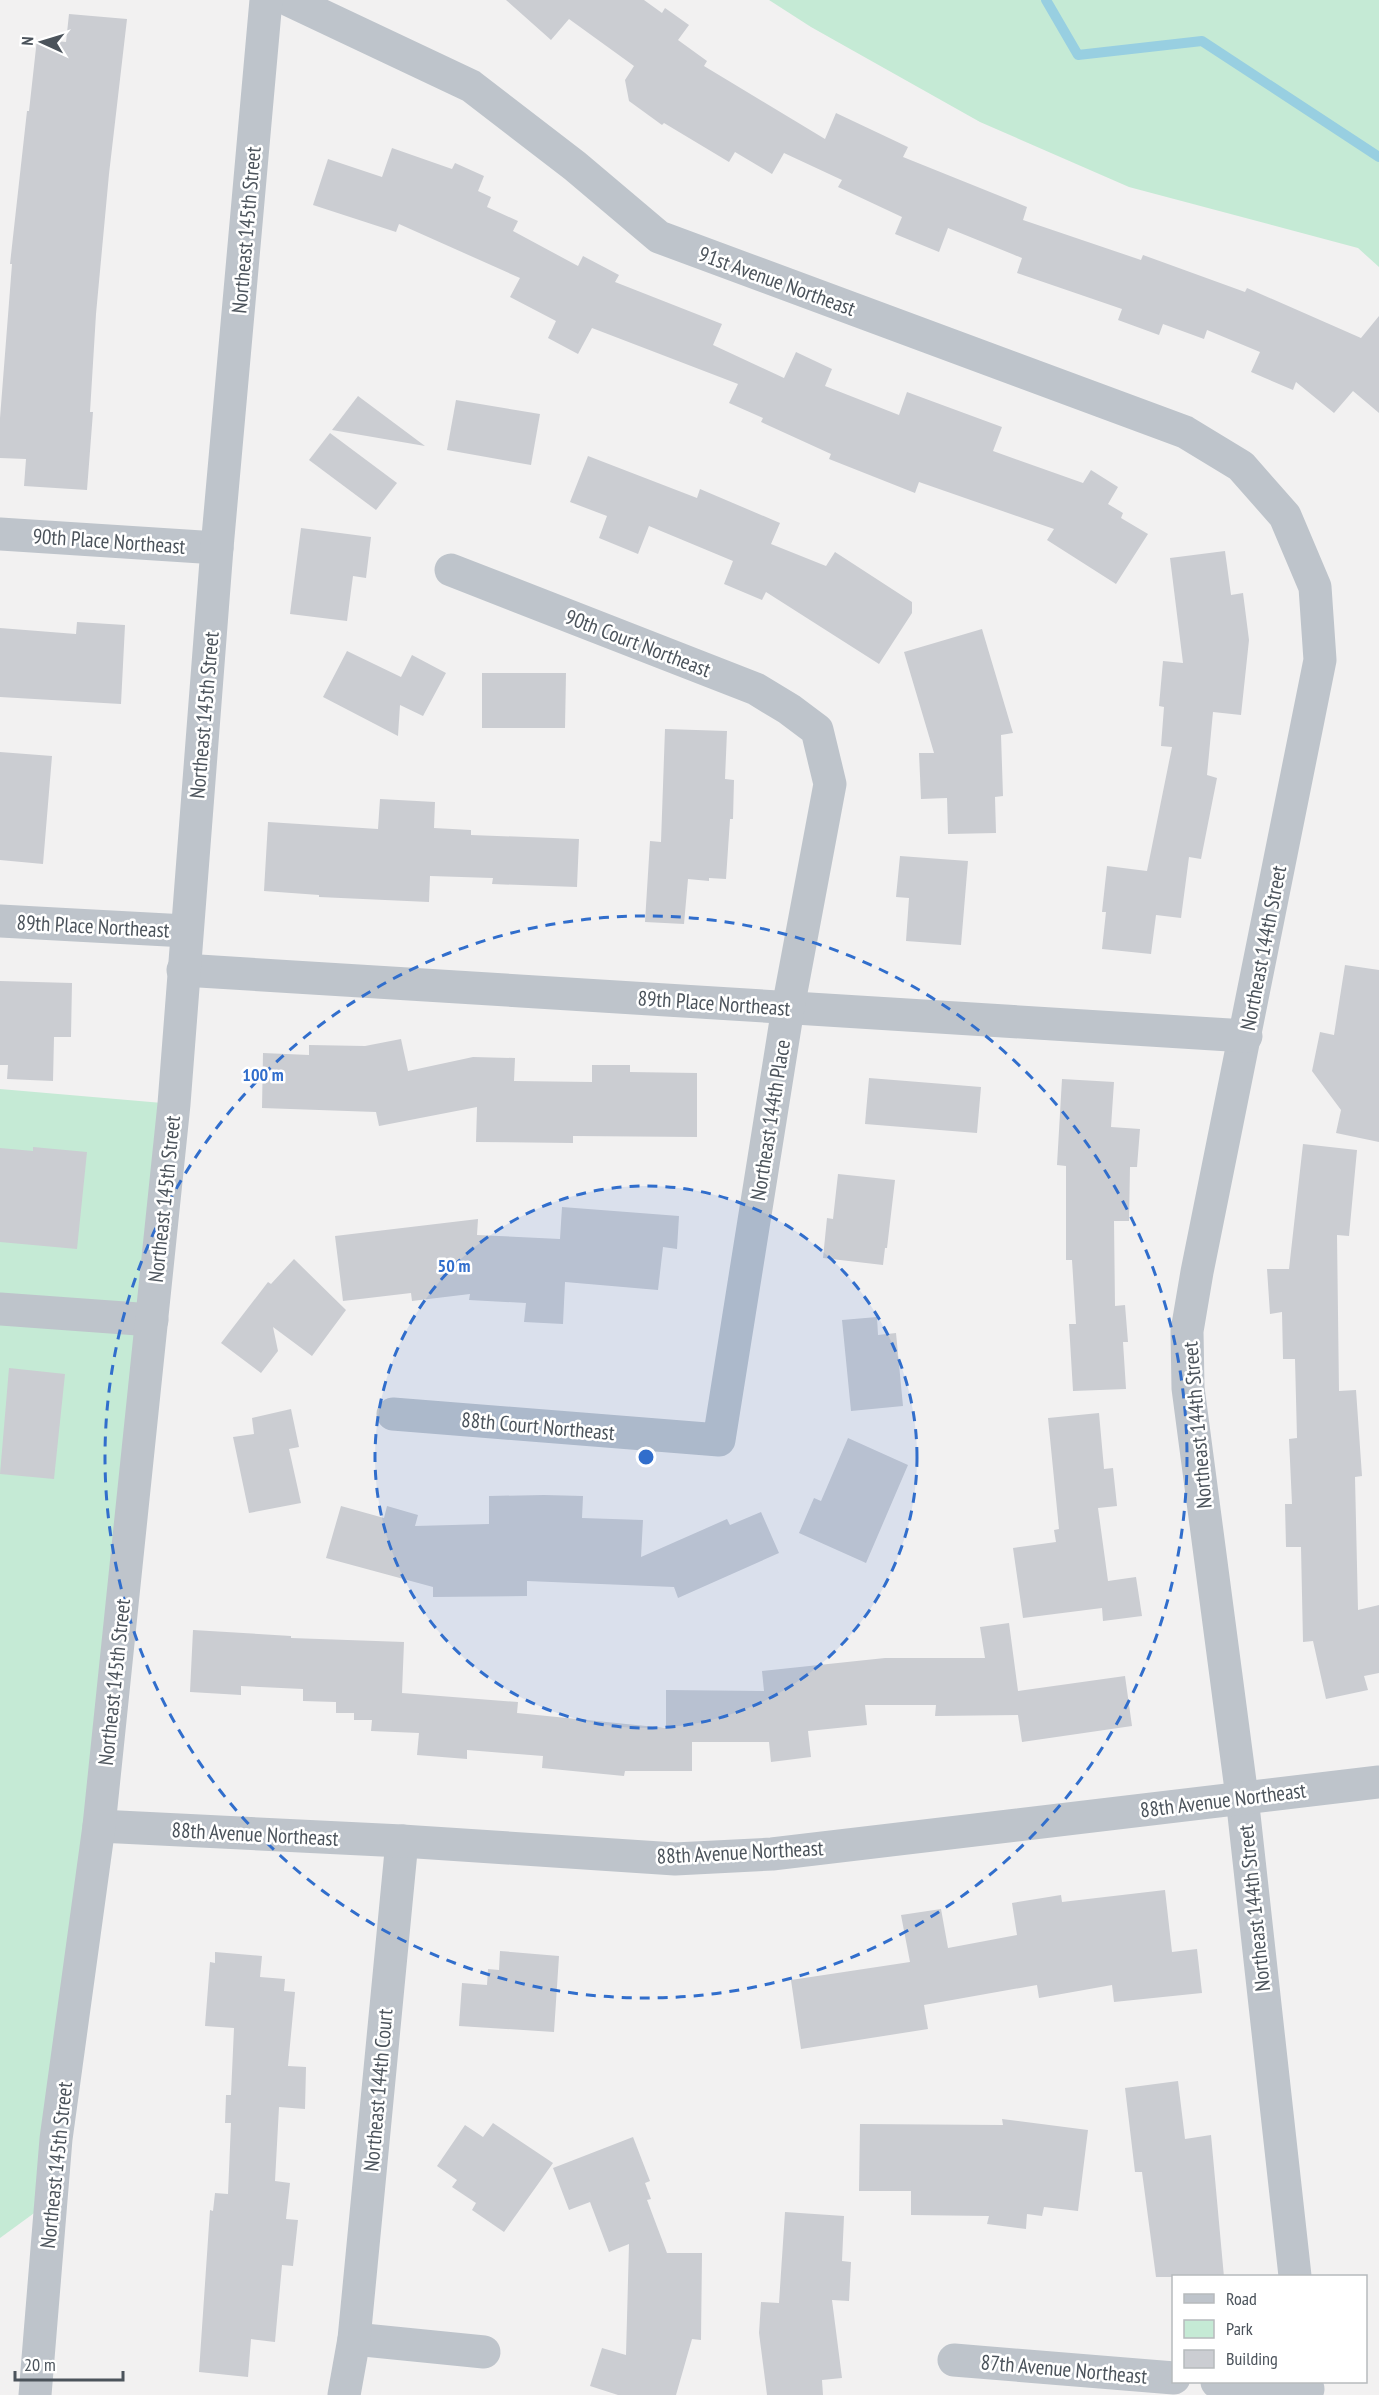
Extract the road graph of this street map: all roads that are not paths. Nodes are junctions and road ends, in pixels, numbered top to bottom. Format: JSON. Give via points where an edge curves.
{"nodes":[{"id":1,"x":266,"y":0,"type":"edge"},
{"id":2,"x":290,"y":0,"type":"edge"},
{"id":3,"x":1285,"y":516,"type":"joint"},
{"id":4,"x":0,"y":534,"type":"edge"},
{"id":5,"x":217,"y":548,"type":"junction"},
{"id":6,"x":451,"y":570,"type":"dead end"},
{"id":7,"x":817,"y":730,"type":"joint"},
{"id":8,"x":0,"y":921,"type":"edge"},
{"id":9,"x":186,"y":931,"type":"junction"},
{"id":10,"x":183,"y":970,"type":"junction"},
{"id":11,"x":788,"y":1008,"type":"junction"},
{"id":12,"x":1246,"y":1036,"type":"junction"},
{"id":13,"x":0,"y":1309,"type":"edge"},
{"id":14,"x":152,"y":1320,"type":"junction"},
{"id":15,"x":393,"y":1414,"type":"dead end"},
{"id":16,"x":720,"y":1440,"type":"joint"},
{"id":17,"x":1379,"y":1782,"type":"edge"},
{"id":18,"x":1242,"y":1797,"type":"junction"},
{"id":19,"x":99,"y":1826,"type":"junction"},
{"id":20,"x":402,"y":1841,"type":"junction"},
{"id":21,"x":1295,"y":2275,"type":"edge"},
{"id":22,"x":354,"y":2339,"type":"junction"},
{"id":23,"x":484,"y":2352,"type":"dead end"},
{"id":24,"x":954,"y":2360,"type":"dead end"},
{"id":25,"x":1172,"y":2378,"type":"edge"},
{"id":26,"x":1232,"y":2383,"type":"edge"},
{"id":27,"x":1308,"y":2388,"type":"edge"},
{"id":28,"x":35,"y":2395,"type":"edge"},
{"id":29,"x":344,"y":2395,"type":"edge"}],
"edges":[{"from":1,"to":5,"type":"street","name":"Northeast 145th Street"},
{"from":2,"to":3,"type":"street","name":"91st Avenue Northeast","via":[[471,86],[659,237],[1185,432],[1241,466]]},
{"from":3,"to":12,"type":"street","name":"Northeast 144th Street","via":[[1315,587],[1320,660]]},
{"from":4,"to":5,"type":"street","name":"90th Place Northeast"},
{"from":5,"to":9,"type":"street","name":"Northeast 145th Street"},
{"from":6,"to":7,"type":"street","name":"90th Court Northeast","via":[[756,689]]},
{"from":7,"to":11,"type":"street","name":"Northeast 144th Place","via":[[830,784]]},
{"from":8,"to":9,"type":"street","name":"89th Place Northeast"},
{"from":9,"to":10,"type":"street","name":"Northeast 145th Street"},
{"from":10,"to":11,"type":"street","name":"89th Place Northeast"},
{"from":10,"to":14,"type":"street","name":"Northeast 145th Street"},
{"from":11,"to":12,"type":"street","name":"89th Place Northeast"},
{"from":11,"to":16,"type":"street","name":"Northeast 144th Place"},
{"from":12,"to":18,"type":"street","name":"Northeast 144th Street","via":[[1188,1331],[1188,1388]]},
{"from":13,"to":14,"type":"street"},
{"from":14,"to":19,"type":"street","name":"Northeast 145th Street"},
{"from":15,"to":16,"type":"street","name":"88th Court Northeast"},
{"from":17,"to":18,"type":"street","name":"88th Avenue Northeast"},
{"from":18,"to":20,"type":"street","name":"88th Avenue Northeast","via":[[772,1854],[675,1859]]},
{"from":18,"to":21,"type":"street","name":"Northeast 144th Street"},
{"from":19,"to":20,"type":"street","name":"88th Avenue Northeast"},
{"from":19,"to":28,"type":"street","name":"Northeast 145th Street","via":[[56,2139]]},
{"from":20,"to":22,"type":"street","name":"Northeast 144th Court"},
{"from":22,"to":23,"type":"street"},
{"from":22,"to":29,"type":"street","name":"Northeast 144th Court"},
{"from":24,"to":25,"type":"street","name":"87th Avenue Northeast"},
{"from":26,"to":27,"type":"street"}]}
